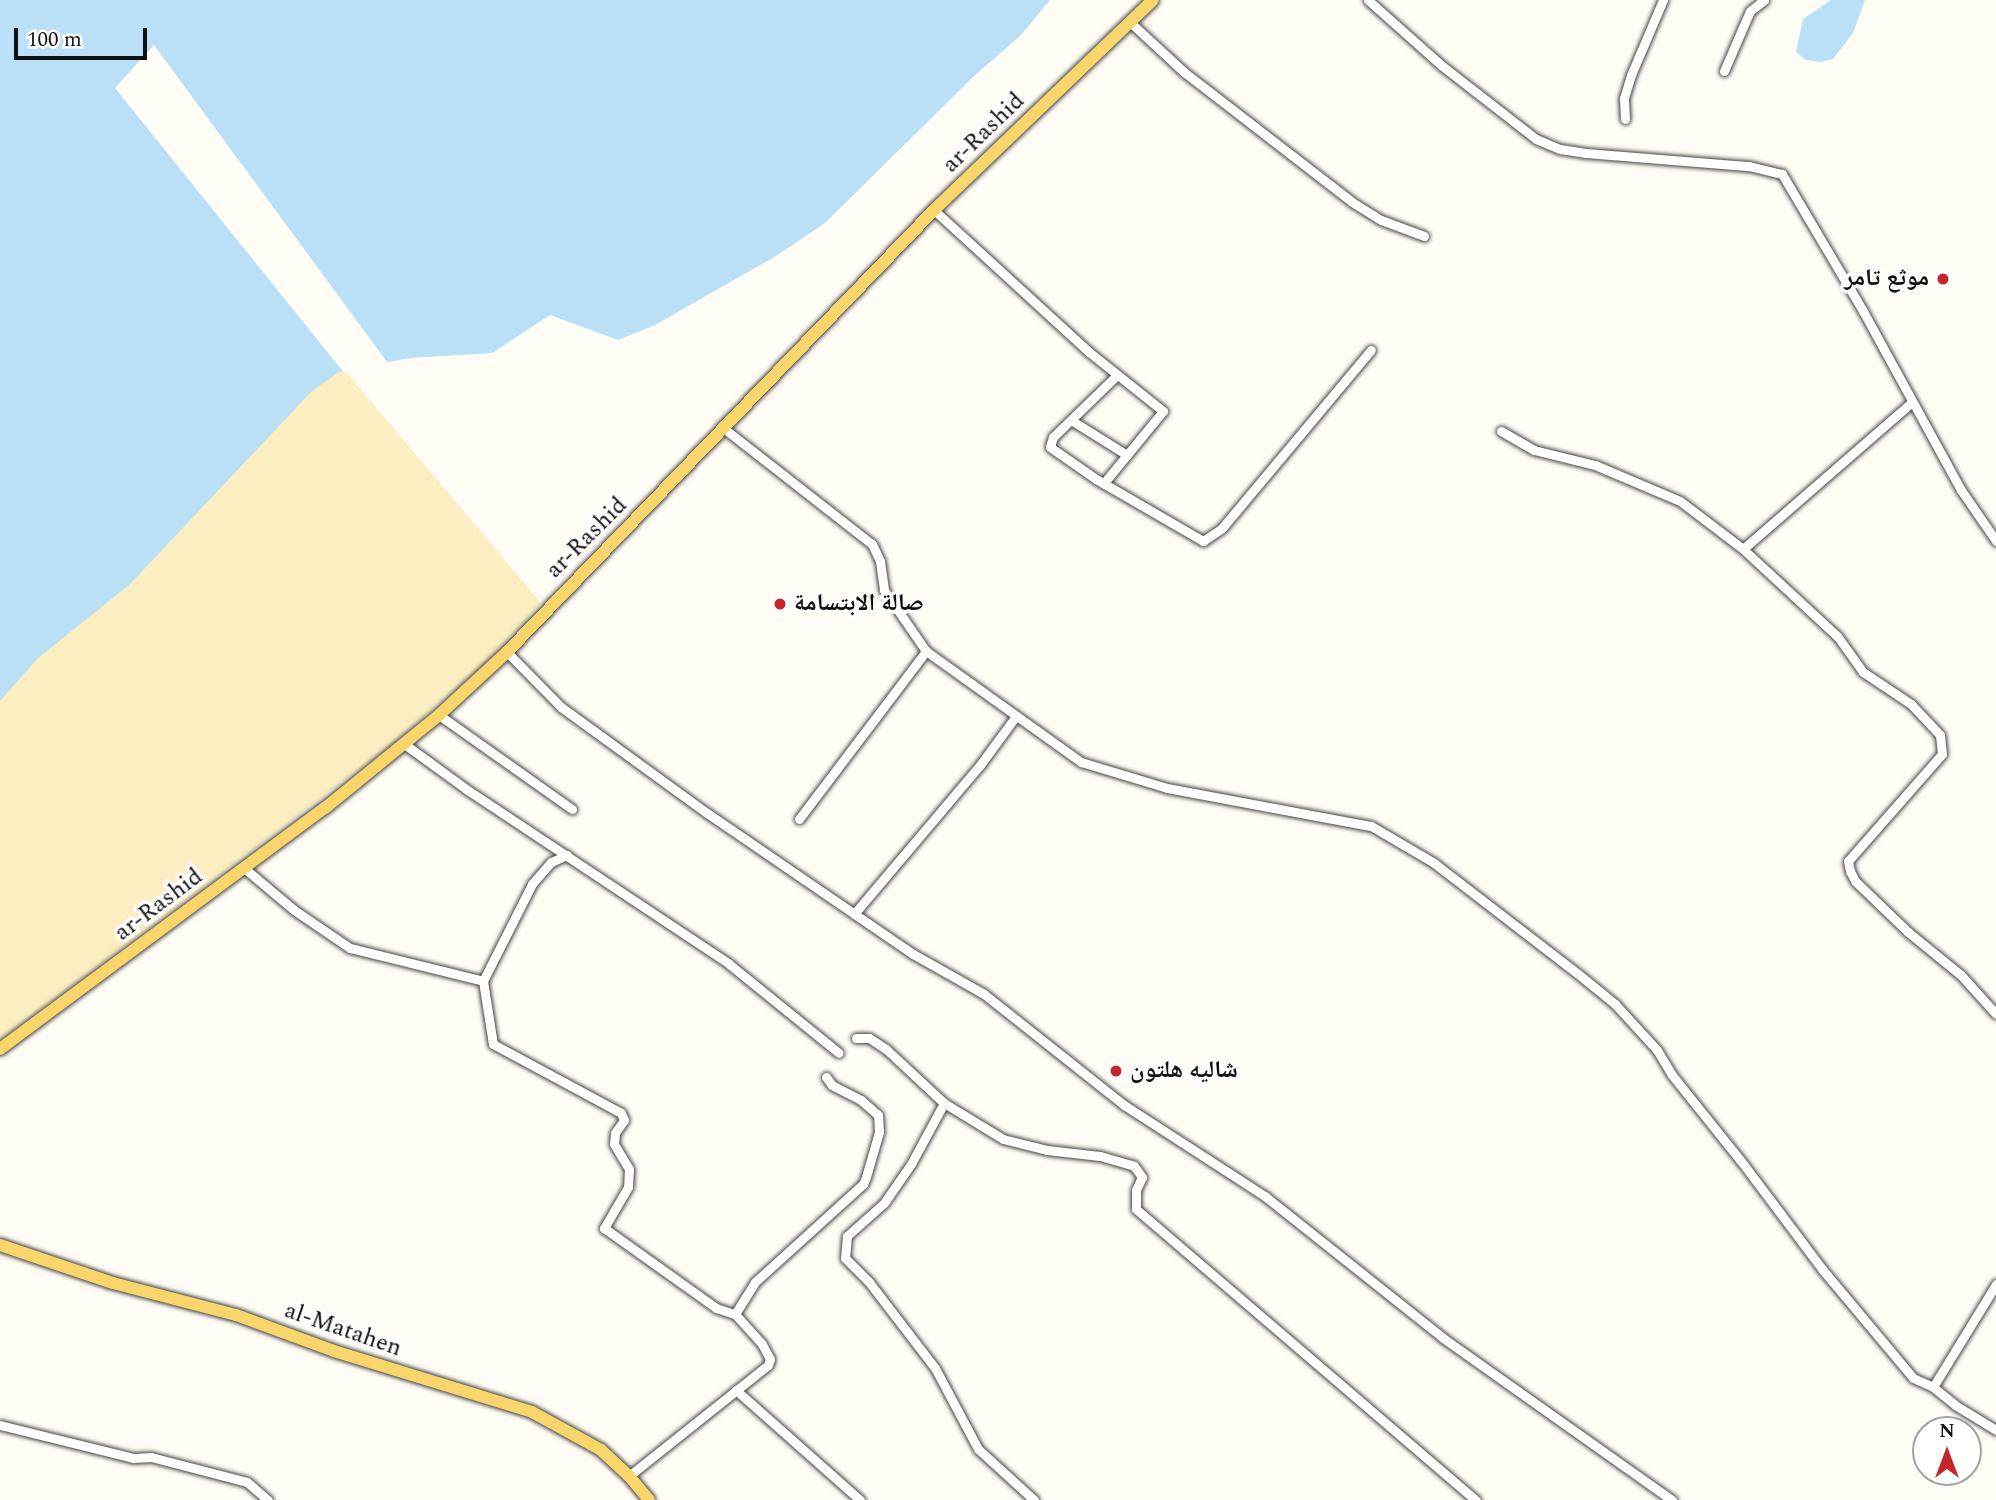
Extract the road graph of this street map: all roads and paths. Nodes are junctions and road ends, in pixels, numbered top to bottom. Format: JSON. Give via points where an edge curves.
{"nodes":[{"id":1,"x":1153,"y":0,"type":"edge"},
{"id":2,"x":1368,"y":0,"type":"edge"},
{"id":3,"x":1663,"y":0,"type":"edge"},
{"id":4,"x":1764,"y":0,"type":"edge"},
{"id":5,"x":1130,"y":22,"type":"junction"},
{"id":6,"x":1724,"y":71,"type":"dead end"},
{"id":7,"x":1625,"y":118,"type":"dead end"},
{"id":8,"x":934,"y":210,"type":"junction"},
{"id":9,"x":1424,"y":236,"type":"dead end"},
{"id":10,"x":1371,"y":350,"type":"dead end"},
{"id":11,"x":1116,"y":376,"type":"junction"},
{"id":12,"x":1911,"y":403,"type":"junction"},
{"id":13,"x":1071,"y":420,"type":"junction"},
{"id":14,"x":722,"y":427,"type":"junction"},
{"id":15,"x":1501,"y":431,"type":"dead end"},
{"id":16,"x":1127,"y":455,"type":"junction"},
{"id":17,"x":1103,"y":484,"type":"junction"},
{"id":18,"x":1996,"y":541,"type":"edge"},
{"id":19,"x":1743,"y":549,"type":"junction"},
{"id":20,"x":926,"y":651,"type":"junction"},
{"id":21,"x":507,"y":652,"type":"junction"},
{"id":22,"x":439,"y":715,"type":"junction"},
{"id":23,"x":1016,"y":716,"type":"junction"},
{"id":24,"x":403,"y":743,"type":"junction"},
{"id":25,"x":572,"y":809,"type":"dead end"},
{"id":26,"x":799,"y":819,"type":"dead end"},
{"id":27,"x":567,"y":855,"type":"junction"},
{"id":28,"x":244,"y":867,"type":"junction"},
{"id":29,"x":854,"y":914,"type":"junction"},
{"id":30,"x":484,"y":981,"type":"junction"},
{"id":31,"x":1996,"y":1014,"type":"edge"},
{"id":32,"x":856,"y":1038,"type":"dead end"},
{"id":33,"x":0,"y":1049,"type":"edge"},
{"id":34,"x":839,"y":1053,"type":"dead end"},
{"id":35,"x":826,"y":1077,"type":"dead end"},
{"id":36,"x":944,"y":1103,"type":"junction"},
{"id":37,"x":0,"y":1245,"type":"edge"},
{"id":38,"x":1996,"y":1284,"type":"edge"},
{"id":39,"x":735,"y":1314,"type":"junction"},
{"id":40,"x":1933,"y":1387,"type":"junction"},
{"id":41,"x":736,"y":1390,"type":"junction"},
{"id":42,"x":0,"y":1425,"type":"edge"},
{"id":43,"x":1996,"y":1430,"type":"edge"},
{"id":44,"x":629,"y":1476,"type":"junction"},
{"id":45,"x":268,"y":1500,"type":"edge"},
{"id":46,"x":649,"y":1500,"type":"edge"},
{"id":47,"x":860,"y":1500,"type":"edge"},
{"id":48,"x":1034,"y":1500,"type":"edge"},
{"id":49,"x":1476,"y":1500,"type":"edge"},
{"id":50,"x":1672,"y":1500,"type":"edge"}],
"edges":[{"from":1,"to":5,"type":"main road","name":"ar-Rashid"},
{"from":2,"to":12,"type":"street","via":[[1441,65],[1536,139],[1573,151],[1749,166],[1782,174]]},
{"from":3,"to":7,"type":"street","via":[[1624,99]]},
{"from":4,"to":6,"type":"street","via":[[1750,11]]},
{"from":5,"to":8,"type":"main road","name":"ar-Rashid"},
{"from":5,"to":9,"type":"street","via":[[1184,72],[1352,202],[1381,220]]},
{"from":8,"to":11,"type":"street"},
{"from":8,"to":14,"type":"main road","name":"ar-Rashid"},
{"from":10,"to":17,"type":"street","via":[[1222,528],[1203,541]]},
{"from":11,"to":13,"type":"street"},
{"from":11,"to":16,"type":"street","via":[[1163,411]]},
{"from":12,"to":18,"type":"street"},
{"from":12,"to":19,"type":"street"},
{"from":13,"to":16,"type":"street"},
{"from":13,"to":17,"type":"street","via":[[1051,439],[1051,447]]},
{"from":14,"to":20,"type":"street","via":[[872,544],[884,590]]},
{"from":14,"to":21,"type":"main road","name":"ar-Rashid"},
{"from":15,"to":19,"type":"street","via":[[1534,450],[1611,471],[1680,500]]},
{"from":16,"to":17,"type":"street"},
{"from":19,"to":31,"type":"street","via":[[1838,637],[1864,672],[1911,704],[1940,735],[1942,754],[1848,861],[1850,871],[1855,881],[1961,975]]},
{"from":20,"to":23,"type":"street"},
{"from":20,"to":26,"type":"street"},
{"from":21,"to":22,"type":"main road","name":"ar-Rashid"},
{"from":21,"to":29,"type":"street","via":[[561,707]]},
{"from":22,"to":24,"type":"main road","name":"ar-Rashid"},
{"from":22,"to":25,"type":"street"},
{"from":23,"to":29,"type":"street"},
{"from":23,"to":40,"type":"street","via":[[1081,762],[1167,789],[1371,826],[1434,863],[1615,1004],[1657,1050],[1822,1269],[1913,1378]]},
{"from":24,"to":27,"type":"street"},
{"from":24,"to":28,"type":"main road","name":"ar-Rashid"},
{"from":27,"to":30,"type":"street","via":[[551,862],[532,884]]},
{"from":27,"to":34,"type":"street","via":[[729,964]]},
{"from":28,"to":30,"type":"street","via":[[294,910],[350,948]]},
{"from":28,"to":33,"type":"main road","name":"ar-Rashid"},
{"from":29,"to":50,"type":"street","via":[[984,994],[1124,1105],[1266,1197],[1443,1338]]},
{"from":30,"to":39,"type":"street","via":[[493,1044],[624,1116],[613,1139],[629,1169],[628,1187],[604,1228],[716,1308]]},
{"from":32,"to":36,"type":"street","via":[[869,1038],[887,1049]]},
{"from":35,"to":39,"type":"street","via":[[878,1115],[879,1132],[866,1177],[755,1282]]},
{"from":36,"to":48,"type":"street","via":[[884,1203],[847,1236],[845,1258],[869,1282],[934,1368],[978,1449]]},
{"from":36,"to":49,"type":"street","via":[[1003,1139],[1134,1166],[1142,1177],[1136,1190],[1136,1209]]},
{"from":37,"to":44,"type":"main road","name":"al-Matahen","via":[[113,1283],[236,1315],[334,1351],[532,1412],[601,1450]]},
{"from":38,"to":40,"type":"street"},
{"from":39,"to":41,"type":"street","via":[[762,1343],[770,1359]]},
{"from":40,"to":43,"type":"street"},
{"from":41,"to":44,"type":"street"},
{"from":41,"to":47,"type":"street"},
{"from":42,"to":45,"type":"street","via":[[247,1482]]},
{"from":44,"to":46,"type":"main road","name":"al-Matahen"}]}
